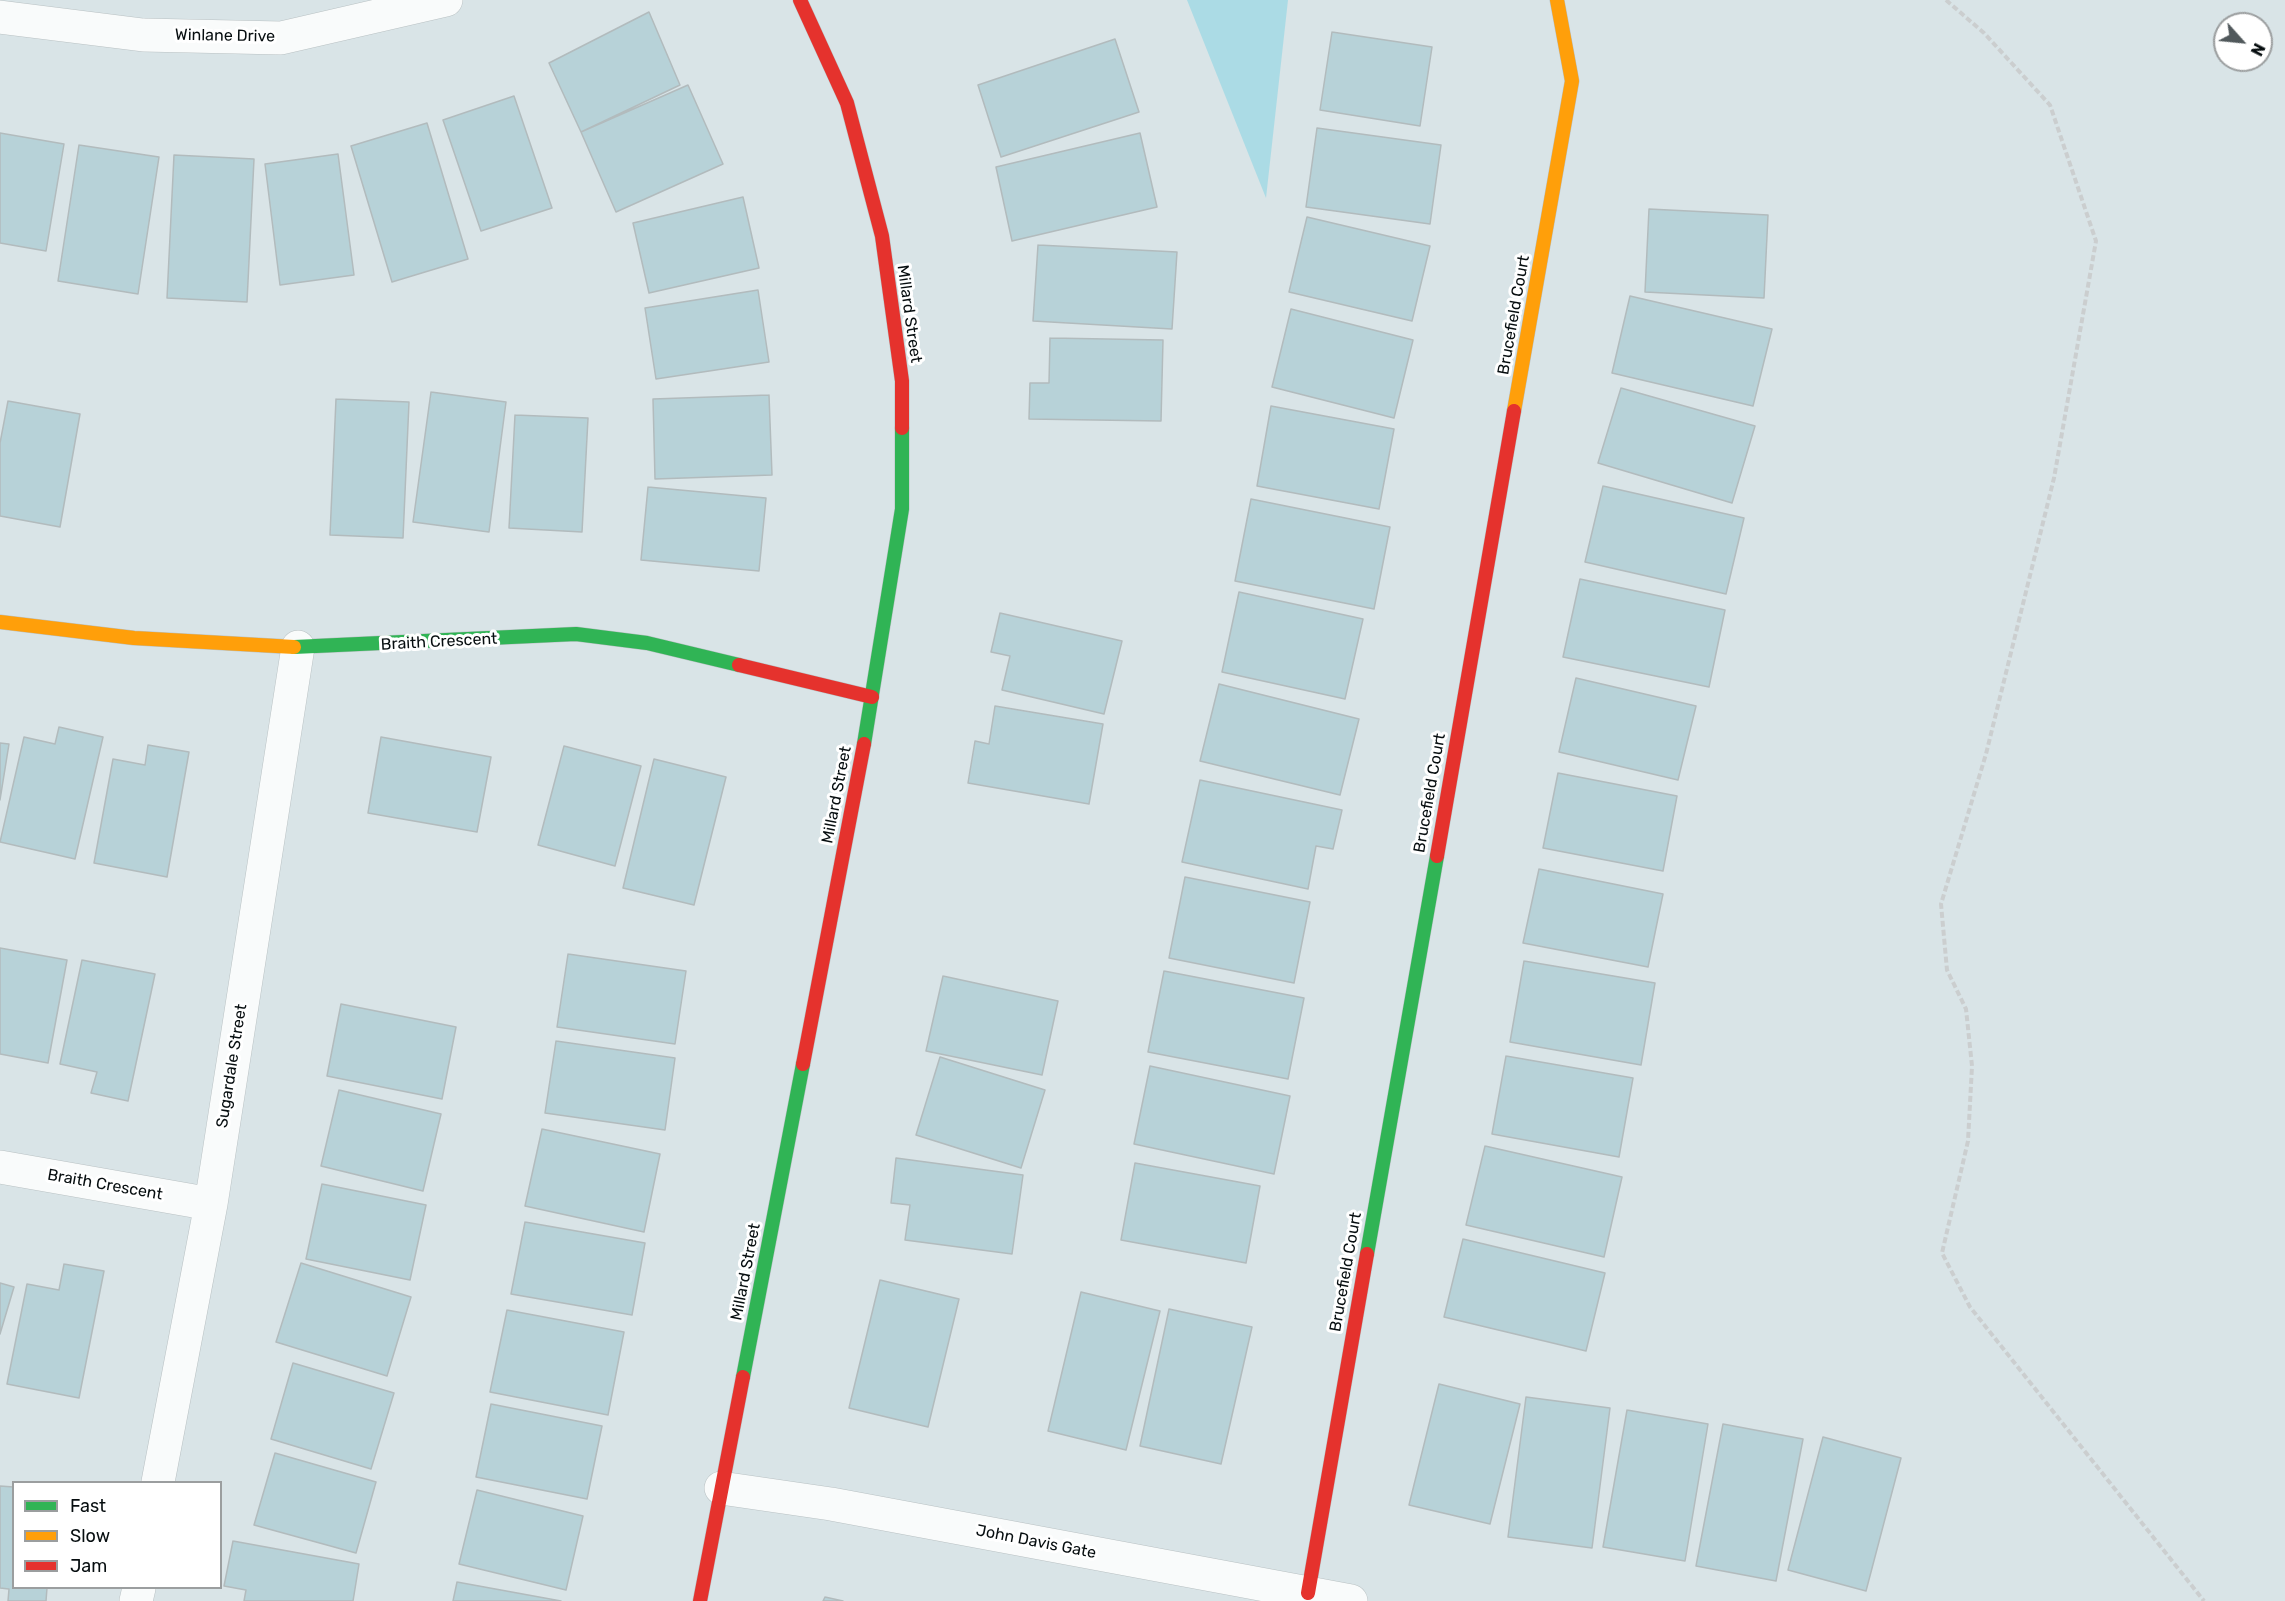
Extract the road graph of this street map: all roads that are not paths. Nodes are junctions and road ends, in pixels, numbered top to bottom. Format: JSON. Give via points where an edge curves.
{"nodes":[{"id":1,"x":446,"y":0,"type":"edge"},
{"id":2,"x":800,"y":0,"type":"edge"},
{"id":3,"x":1557,"y":0,"type":"edge"},
{"id":4,"x":0,"y":17,"type":"edge"},
{"id":5,"x":0,"y":621,"type":"edge"},
{"id":6,"x":298,"y":648,"type":"junction"},
{"id":7,"x":872,"y":697,"type":"junction"},
{"id":8,"x":0,"y":1167,"type":"edge"},
{"id":9,"x":211,"y":1204,"type":"junction"},
{"id":10,"x":158,"y":1481,"type":"edge"},
{"id":11,"x":721,"y":1488,"type":"junction"},
{"id":12,"x":1308,"y":1593,"type":"junction"},
{"id":13,"x":700,"y":1601,"type":"edge"},
{"id":14,"x":1351,"y":1601,"type":"edge"}],
"edges":[{"from":1,"to":4,"type":"street","name":"Winlane Drive","via":[[281,38],[143,35]]},
{"from":2,"to":7,"type":"street","name":"Millard Street","via":[[847,103],[882,236],[902,381],[902,509]]},
{"from":3,"to":12,"type":"street","name":"Brucefield Court","via":[[1572,81]]},
{"from":5,"to":6,"type":"street","name":"Braith Crescent","via":[[134,638]]},
{"from":6,"to":7,"type":"street","name":"Braith Crescent","via":[[576,634],[646,643]]},
{"from":6,"to":9,"type":"street","name":"Sugardale Street"},
{"from":7,"to":11,"type":"street","name":"Millard Street"},
{"from":8,"to":9,"type":"street","name":"Braith Crescent"},
{"from":9,"to":10,"type":"street","name":"Sugardale Street"},
{"from":11,"to":12,"type":"street","name":"John Davis Gate","via":[[831,1504]]},
{"from":11,"to":13,"type":"street","name":"Millard Street"},
{"from":12,"to":14,"type":"street","name":"John Davis Gate"}]}
